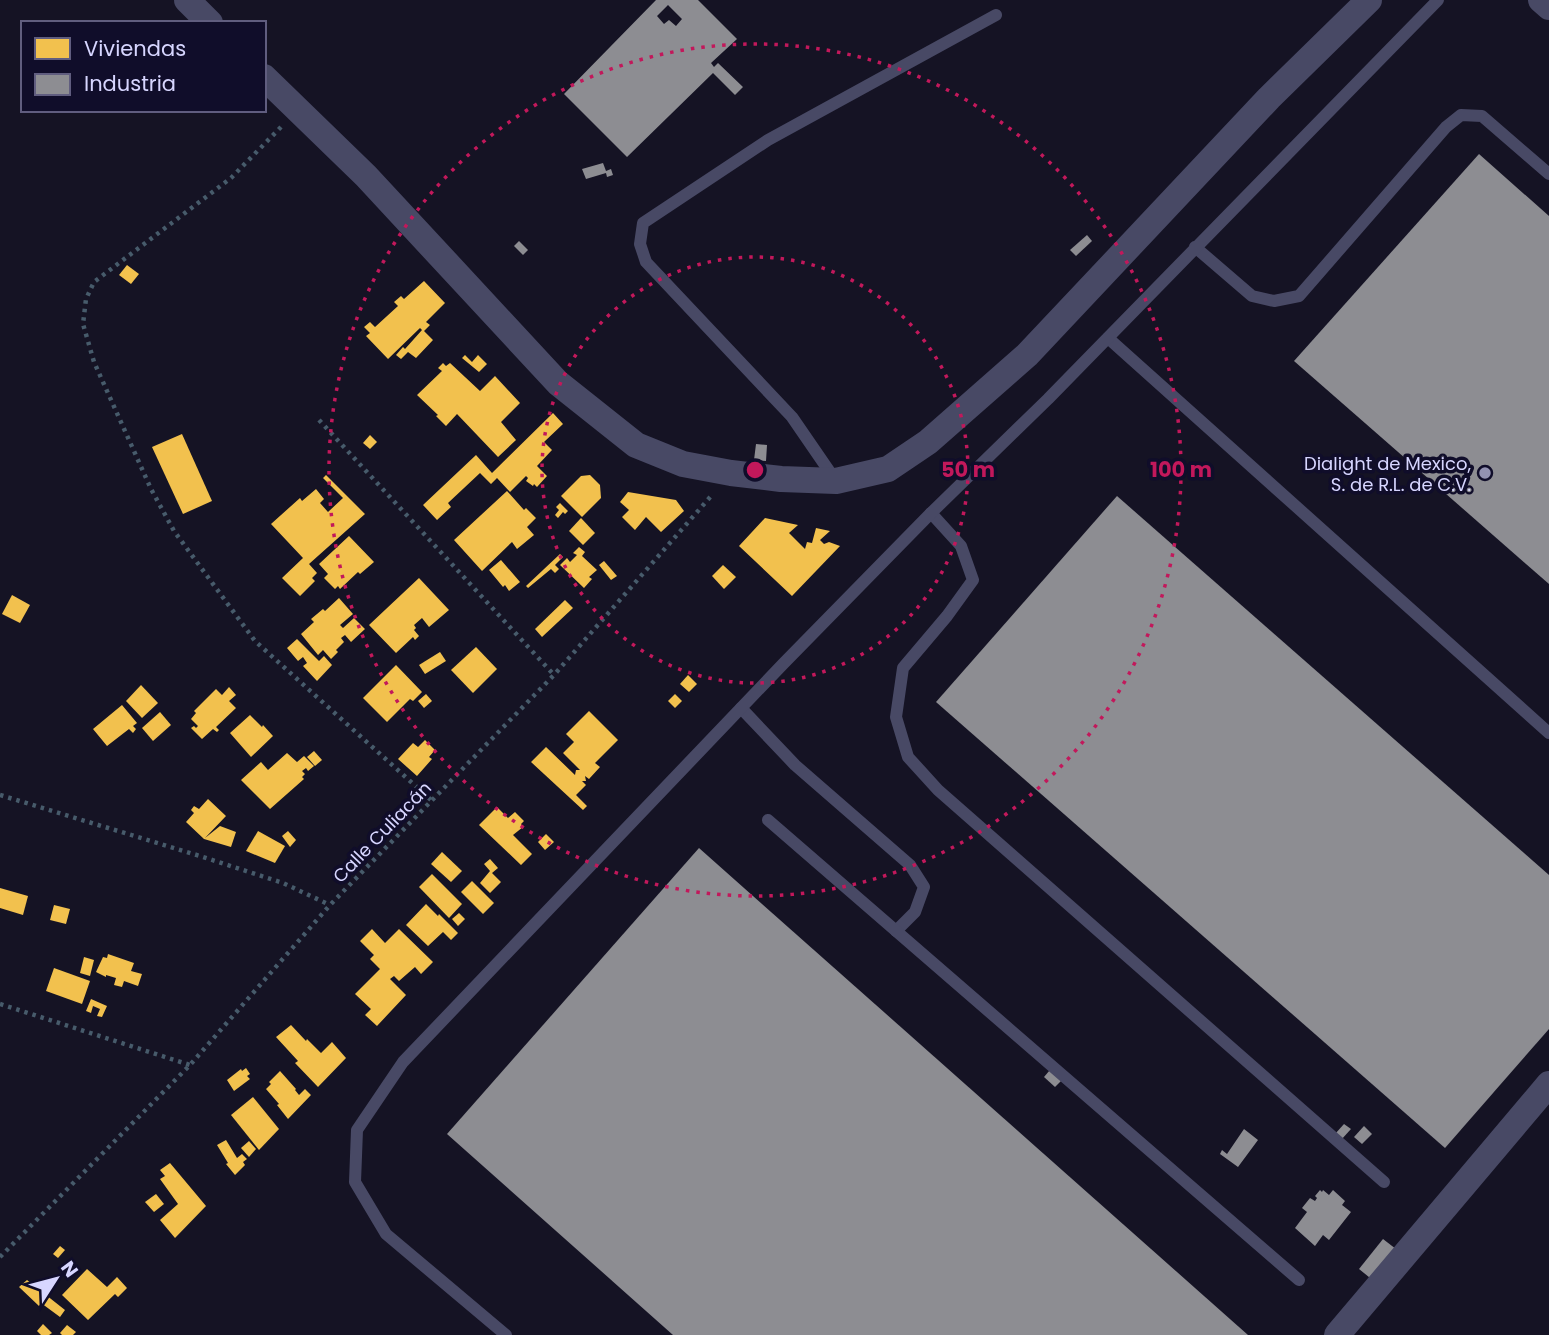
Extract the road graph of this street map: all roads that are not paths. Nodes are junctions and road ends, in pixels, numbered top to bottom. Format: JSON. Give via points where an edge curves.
{"nodes":[{"id":1,"x":187,"y":0,"type":"edge"},
{"id":2,"x":1370,"y":0,"type":"edge"},
{"id":3,"x":1438,"y":0,"type":"edge"},
{"id":4,"x":1541,"y":0,"type":"edge"},
{"id":5,"x":1549,"y":7,"type":"edge"},
{"id":6,"x":996,"y":15,"type":"dead end"},
{"id":7,"x":208,"y":21,"type":"edge"},
{"id":8,"x":266,"y":78,"type":"edge"},
{"id":9,"x":1549,"y":174,"type":"edge"},
{"id":10,"x":1195,"y":247,"type":"junction"},
{"id":11,"x":1108,"y":338,"type":"junction"},
{"id":12,"x":836,"y":481,"type":"junction"},
{"id":13,"x":931,"y":513,"type":"junction"},
{"id":14,"x":741,"y":708,"type":"junction"},
{"id":15,"x":1549,"y":733,"type":"edge"},
{"id":16,"x":768,"y":820,"type":"dead end"},
{"id":17,"x":896,"y":931,"type":"junction"},
{"id":18,"x":1549,"y":1084,"type":"edge"},
{"id":19,"x":1384,"y":1182,"type":"dead end"},
{"id":20,"x":1299,"y":1280,"type":"dead end"},
{"id":21,"x":506,"y":1335,"type":"edge"},
{"id":22,"x":1337,"y":1335,"type":"edge"}],
"edges":[{"from":1,"to":7,"type":"street"},
{"from":2,"to":12,"type":"street","via":[[1269,98],[1027,355],[929,442],[888,469]]},
{"from":3,"to":10,"type":"lane"},
{"from":4,"to":5,"type":"street"},
{"from":6,"to":12,"type":"lane","via":[[768,140],[643,223],[640,244],[646,262],[792,417]]},
{"from":8,"to":12,"type":"street","via":[[366,176],[558,383],[636,445],[683,464],[731,473]]},
{"from":9,"to":10,"type":"lane","via":[[1482,116],[1461,114],[1299,296],[1274,301],[1252,296]]},
{"from":10,"to":11,"type":"lane"},
{"from":11,"to":13,"type":"lane"},
{"from":11,"to":15,"type":"lane"},
{"from":13,"to":14,"type":"lane"},
{"from":13,"to":19,"type":"lane","via":[[961,546],[973,580],[903,668],[896,716],[908,757],[938,790]]},
{"from":14,"to":17,"type":"lane","via":[[795,765],[910,865],[924,887],[915,912]]},
{"from":14,"to":21,"type":"lane","via":[[403,1062],[357,1130],[355,1182],[386,1234]]},
{"from":16,"to":17,"type":"lane"},
{"from":17,"to":20,"type":"lane"},
{"from":18,"to":22,"type":"street"}]}
